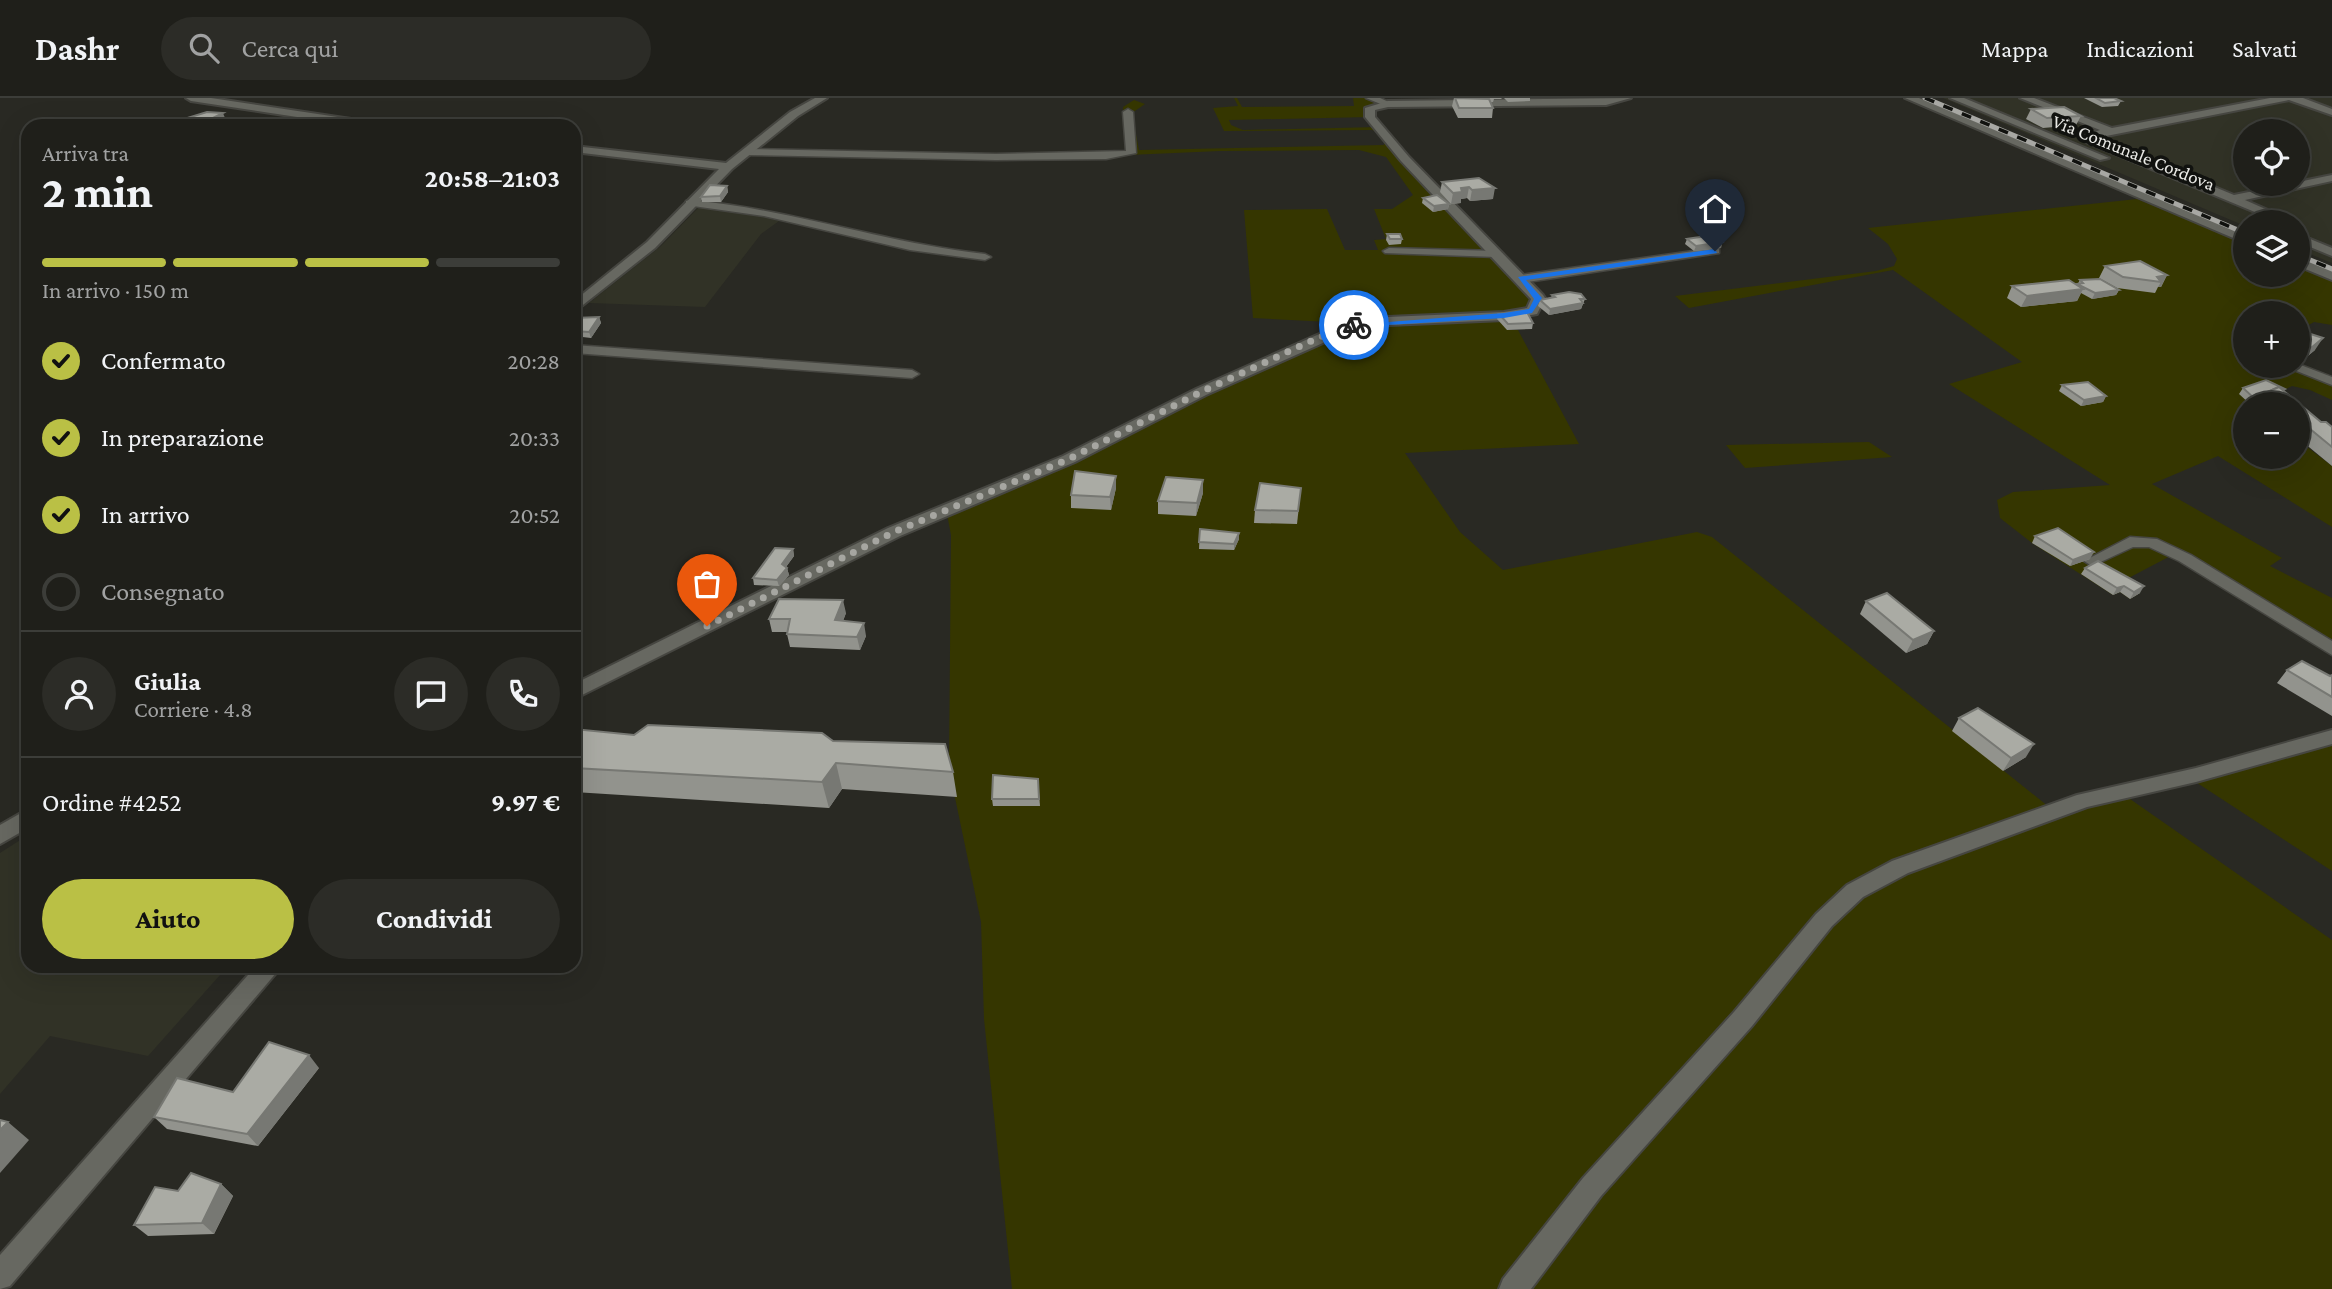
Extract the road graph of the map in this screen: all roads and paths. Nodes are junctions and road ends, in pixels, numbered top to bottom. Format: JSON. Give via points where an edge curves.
{"nodes":[{"id":1,"x":191,"y":98,"type":"edge"},
{"id":2,"x":822,"y":98,"type":"edge"},
{"id":3,"x":1371,"y":98,"type":"edge"},
{"id":4,"x":1626,"y":98,"type":"edge"},
{"id":5,"x":1910,"y":98,"type":"edge"},
{"id":6,"x":1955,"y":98,"type":"edge"},
{"id":7,"x":2025,"y":98,"type":"edge"},
{"id":8,"x":2286,"y":98,"type":"edge"},
{"id":9,"x":2293,"y":98,"type":"edge"},
{"id":10,"x":1388,"y":104,"type":"junction"},
{"id":11,"x":1128,"y":112,"type":"dead end"},
{"id":12,"x":2332,"y":112,"type":"edge"},
{"id":13,"x":332,"y":119,"type":"edge"},
{"id":14,"x":2111,"y":131,"type":"junction"},
{"id":15,"x":581,"y":150,"type":"edge"},
{"id":16,"x":747,"y":152,"type":"junction"},
{"id":17,"x":728,"y":167,"type":"junction"},
{"id":18,"x":2332,"y":178,"type":"edge"},
{"id":19,"x":2233,"y":199,"type":"junction"},
{"id":20,"x":690,"y":203,"type":"junction"},
{"id":21,"x":2260,"y":210,"type":"edge"},
{"id":22,"x":2233,"y":211,"type":"edge"},
{"id":23,"x":2310,"y":231,"type":"edge"},
{"id":24,"x":2233,"y":232,"type":"edge"},
{"id":25,"x":2332,"y":240,"type":"edge"},
{"id":26,"x":2310,"y":243,"type":"edge"},
{"id":27,"x":1389,"y":251,"type":"dead end"},
{"id":28,"x":1715,"y":251,"type":"edge"},
{"id":29,"x":2332,"y":252,"type":"edge"},
{"id":30,"x":1497,"y":254,"type":"junction"},
{"id":31,"x":985,"y":257,"type":"dead end"},
{"id":32,"x":2310,"y":266,"type":"edge"},
{"id":33,"x":2332,"y":276,"type":"edge"},
{"id":34,"x":1521,"y":279,"type":"junction"},
{"id":35,"x":581,"y":302,"type":"edge"},
{"id":36,"x":581,"y":350,"type":"edge"},
{"id":37,"x":912,"y":374,"type":"dead end"},
{"id":38,"x":2310,"y":374,"type":"edge"},
{"id":39,"x":2332,"y":382,"type":"edge"},
{"id":40,"x":2092,"y":561,"type":"edge"},
{"id":41,"x":2332,"y":649,"type":"edge"},
{"id":42,"x":581,"y":688,"type":"edge"},
{"id":43,"x":2332,"y":737,"type":"edge"},
{"id":44,"x":21,"y":822,"type":"edge"},
{"id":45,"x":0,"y":836,"type":"edge"},
{"id":46,"x":264,"y":973,"type":"edge"},
{"id":47,"x":0,"y":1276,"type":"edge"},
{"id":48,"x":1513,"y":1289,"type":"edge"}],
"edges":[{"from":1,"to":13,"type":"street"},
{"from":2,"to":16,"type":"street"},
{"from":3,"to":10,"type":"lane"},
{"from":4,"to":10,"type":"street"},
{"from":5,"to":24,"type":"street"},
{"from":6,"to":22,"type":"street","name":"Via Comunale Cordova"},
{"from":7,"to":14,"type":"street"},
{"from":8,"to":14,"type":"street"},
{"from":9,"to":12,"type":"street"},
{"from":10,"to":30,"type":"street","via":[[1370,108],[1370,117]]},
{"from":11,"to":16,"type":"lane","via":[[1131,153],[1106,156]]},
{"from":14,"to":19,"type":"street","via":[[2090,140]]},
{"from":15,"to":17,"type":"street"},
{"from":16,"to":17,"type":"street"},
{"from":17,"to":20,"type":"street"},
{"from":18,"to":19,"type":"street"},
{"from":19,"to":21,"type":"street"},
{"from":20,"to":31,"type":"lane","via":[[753,211],[940,254]]},
{"from":20,"to":35,"type":"street","via":[[651,245]]},
{"from":23,"to":25,"type":"street"},
{"from":26,"to":29,"type":"street"},
{"from":27,"to":30,"type":"lane"},
{"from":28,"to":34,"type":"lane"},
{"from":30,"to":34,"type":"street"},
{"from":32,"to":33,"type":"street"},
{"from":34,"to":42,"type":"street","via":[[1538,298],[1532,310],[1504,316],[1388,321],[1339,330],[1201,392],[1069,459],[894,532]]},
{"from":36,"to":37,"type":"lane"},
{"from":38,"to":39,"type":"lane"},
{"from":40,"to":41,"type":"lane","via":[[2130,542],[2152,542]]},
{"from":43,"to":48,"type":"street","via":[[2084,800],[1900,867],[1855,891],[1824,920],[1743,1019],[1592,1187]]},
{"from":44,"to":45,"type":"street"},
{"from":46,"to":47,"type":"street"}]}
